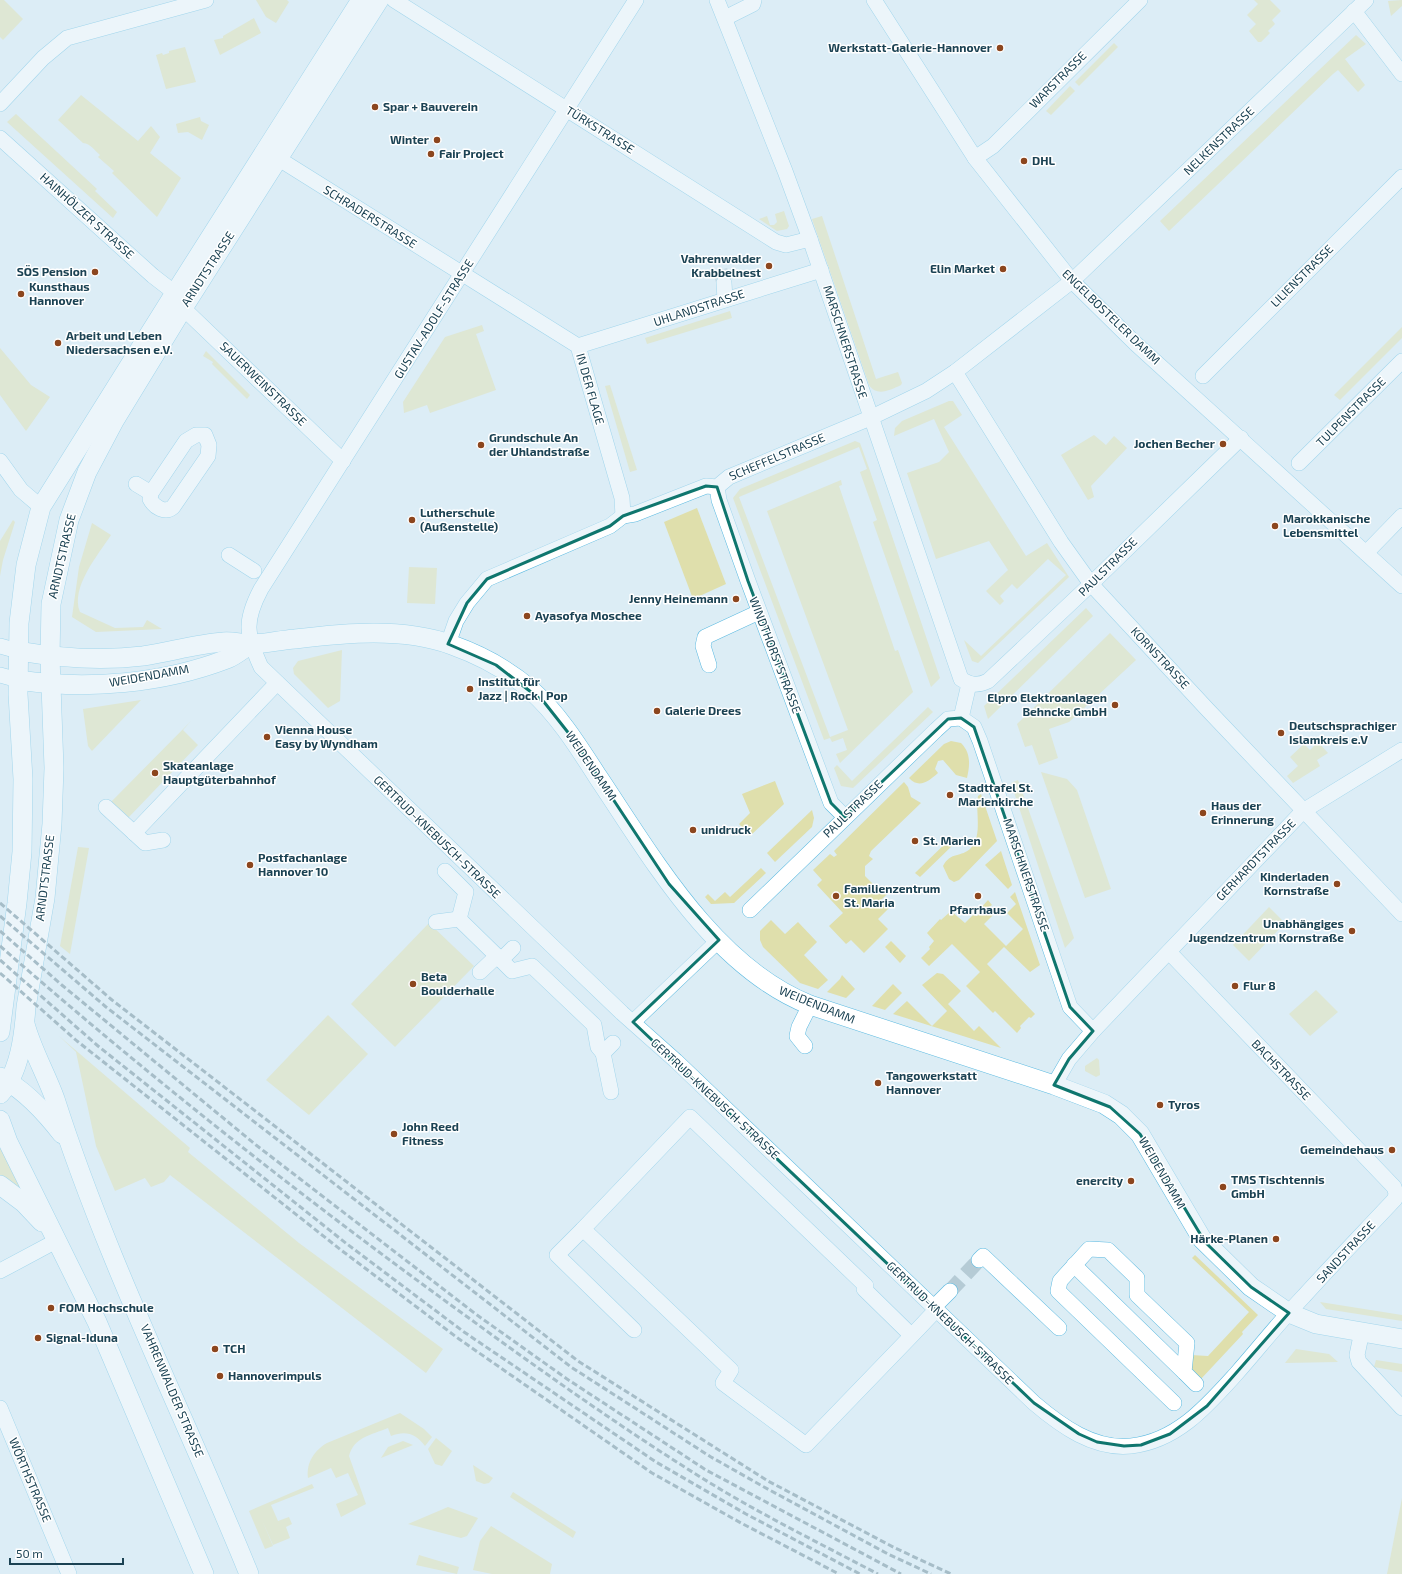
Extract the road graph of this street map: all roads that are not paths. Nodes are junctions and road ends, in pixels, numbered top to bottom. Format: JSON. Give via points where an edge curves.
{"nodes":[{"id":1,"x":206,"y":0,"type":"edge"},
{"id":2,"x":380,"y":0,"type":"edge"},
{"id":3,"x":394,"y":0,"type":"edge"},
{"id":4,"x":636,"y":0,"type":"edge"},
{"id":5,"x":717,"y":0,"type":"edge"},
{"id":6,"x":754,"y":0,"type":"edge"},
{"id":7,"x":874,"y":0,"type":"edge"},
{"id":8,"x":1140,"y":0,"type":"edge"},
{"id":9,"x":1366,"y":0,"type":"edge"},
{"id":10,"x":359,"y":1,"type":"edge"},
{"id":11,"x":1354,"y":11,"type":"junction"},
{"id":12,"x":725,"y":18,"type":"junction"},
{"id":13,"x":1402,"y":74,"type":"edge"},
{"id":14,"x":0,"y":104,"type":"edge"},
{"id":15,"x":566,"y":108,"type":"junction"},
{"id":16,"x":0,"y":138,"type":"edge"},
{"id":17,"x":975,"y":158,"type":"junction"},
{"id":18,"x":278,"y":159,"type":"junction"},
{"id":19,"x":1402,"y":177,"type":"edge"},
{"id":20,"x":810,"y":239,"type":"junction"},
{"id":21,"x":821,"y":270,"type":"junction"},
{"id":22,"x":462,"y":275,"type":"junction"},
{"id":23,"x":1072,"y":281,"type":"junction"},
{"id":24,"x":724,"y":283,"type":"tunnel mouth"},
{"id":25,"x":725,"y":299,"type":"junction"},
{"id":26,"x":179,"y":300,"type":"junction"},
{"id":27,"x":578,"y":346,"type":"junction"},
{"id":28,"x":1402,"y":361,"type":"edge"},
{"id":29,"x":955,"y":372,"type":"junction"},
{"id":30,"x":1203,"y":376,"type":"dead end"},
{"id":31,"x":870,"y":418,"type":"junction"},
{"id":32,"x":1241,"y":438,"type":"junction"},
{"id":33,"x":0,"y":461,"type":"edge"},
{"id":34,"x":343,"y":461,"type":"junction"},
{"id":35,"x":1299,"y":463,"type":"dead end"},
{"id":36,"x":136,"y":484,"type":"dead end"},
{"id":37,"x":717,"y":487,"type":"junction"},
{"id":38,"x":151,"y":494,"type":"junction"},
{"id":39,"x":42,"y":507,"type":"junction"},
{"id":40,"x":623,"y":516,"type":"junction"},
{"id":41,"x":1402,"y":516,"type":"edge"},
{"id":42,"x":1366,"y":553,"type":"junction"},
{"id":43,"x":229,"y":555,"type":"dead end"},
{"id":44,"x":254,"y":571,"type":"dead end"},
{"id":45,"x":1091,"y":584,"type":"junction"},
{"id":46,"x":1402,"y":586,"type":"edge"},
{"id":47,"x":759,"y":612,"type":"junction"},
{"id":48,"x":251,"y":644,"type":"junction"},
{"id":49,"x":448,"y":644,"type":"junction"},
{"id":50,"x":0,"y":646,"type":"edge"},
{"id":51,"x":18,"y":651,"type":"junction"},
{"id":52,"x":50,"y":657,"type":"junction"},
{"id":53,"x":710,"y":666,"type":"dead end"},
{"id":54,"x":0,"y":676,"type":"edge"},
{"id":55,"x":18,"y":680,"type":"junction"},
{"id":56,"x":277,"y":683,"type":"junction"},
{"id":57,"x":969,"y":684,"type":"junction"},
{"id":58,"x":51,"y":685,"type":"junction"},
{"id":59,"x":962,"y":718,"type":"junction"},
{"id":60,"x":1402,"y":750,"type":"edge"},
{"id":61,"x":106,"y":807,"type":"dead end"},
{"id":62,"x":1303,"y":811,"type":"junction"},
{"id":63,"x":845,"y":818,"type":"junction"},
{"id":64,"x":134,"y":833,"type":"junction"},
{"id":65,"x":163,"y":840,"type":"dead end"},
{"id":66,"x":445,"y":871,"type":"dead end"},
{"id":67,"x":750,"y":910,"type":"dead end"},
{"id":68,"x":1402,"y":914,"type":"edge"},
{"id":69,"x":459,"y":919,"type":"junction"},
{"id":70,"x":436,"y":922,"type":"dead end"},
{"id":71,"x":719,"y":940,"type":"junction"},
{"id":72,"x":516,"y":944,"type":"dead end"},
{"id":73,"x":1168,"y":952,"type":"junction"},
{"id":74,"x":499,"y":958,"type":"junction"},
{"id":75,"x":480,"y":972,"type":"dead end"},
{"id":76,"x":2,"y":998,"type":"edge"},
{"id":77,"x":810,"y":1005,"type":"junction"},
{"id":78,"x":25,"y":1022,"type":"junction"},
{"id":79,"x":634,"y":1022,"type":"junction"},
{"id":80,"x":1093,"y":1031,"type":"junction"},
{"id":81,"x":0,"y":1032,"type":"edge"},
{"id":82,"x":805,"y":1046,"type":"dead end"},
{"id":83,"x":3,"y":1084,"type":"edge"},
{"id":84,"x":1054,"y":1085,"type":"junction"},
{"id":85,"x":611,"y":1092,"type":"dead end"},
{"id":86,"x":0,"y":1120,"type":"edge"},
{"id":87,"x":68,"y":1142,"type":"junction"},
{"id":88,"x":0,"y":1185,"type":"edge"},
{"id":89,"x":1394,"y":1187,"type":"joint"},
{"id":90,"x":583,"y":1229,"type":"junction"},
{"id":91,"x":58,"y":1240,"type":"junction"},
{"id":92,"x":979,"y":1260,"type":"dead end"},
{"id":93,"x":1074,"y":1265,"type":"junction"},
{"id":94,"x":0,"y":1271,"type":"edge"},
{"id":95,"x":950,"y":1291,"type":"tunnel mouth"},
{"id":96,"x":935,"y":1308,"type":"junction"},
{"id":97,"x":1288,"y":1314,"type":"junction"},
{"id":98,"x":1059,"y":1328,"type":"dead end"},
{"id":99,"x":634,"y":1330,"type":"dead end"},
{"id":100,"x":1362,"y":1331,"type":"junction"},
{"id":101,"x":911,"y":1335,"type":"junction"},
{"id":102,"x":1402,"y":1339,"type":"edge"},
{"id":103,"x":1184,"y":1372,"type":"junction"},
{"id":104,"x":1196,"y":1384,"type":"dead end"},
{"id":105,"x":1174,"y":1403,"type":"dead end"},
{"id":106,"x":0,"y":1408,"type":"edge"},
{"id":107,"x":1402,"y":1408,"type":"edge"},
{"id":108,"x":69,"y":1574,"type":"edge"},
{"id":109,"x":204,"y":1574,"type":"edge"},
{"id":110,"x":249,"y":1574,"type":"edge"}],
"edges":[{"from":1,"to":14,"type":"street","via":[[67,38],[43,58]]},
{"from":2,"to":18,"type":"main road","name":"ARNDTSTRASSE"},
{"from":3,"to":15,"type":"street","name":"TÜRKSTRASSE"},
{"from":4,"to":15,"type":"street","name":"GUSTAV-ADOLF-STRASSE"},
{"from":5,"to":12,"type":"street","name":"MARSCHNERSTRASSE"},
{"from":6,"to":12,"type":"street","via":[[753,4]]},
{"from":7,"to":17,"type":"street","name":"ENGELBOSTELER DAMM"},
{"from":8,"to":17,"type":"street","name":"WARSTRASSE","via":[[993,146]]},
{"from":9,"to":11,"type":"street","name":"NELKENSTRASSE"},
{"from":10,"to":26,"type":"main road","name":"ARNDTSTRASSE"},
{"from":11,"to":13,"type":"street"},
{"from":11,"to":23,"type":"street","name":"NELKENSTRASSE"},
{"from":12,"to":20,"type":"street","name":"MARSCHNERSTRASSE"},
{"from":15,"to":20,"type":"street","name":"TÜRKSTRASSE","via":[[776,242],[786,245]]},
{"from":15,"to":22,"type":"street","name":"GUSTAV-ADOLF-STRASSE"},
{"from":16,"to":26,"type":"street","name":"HAINHÖLZER STRASSE"},
{"from":17,"to":23,"type":"street","name":"ENGELBOSTELER DAMM"},
{"from":18,"to":22,"type":"street","name":"SCHRADERSTRASSE"},
{"from":18,"to":26,"type":"main road","name":"ARNDTSTRASSE"},
{"from":19,"to":30,"type":"street","name":"LILIENSTRASSE"},
{"from":20,"to":21,"type":"street","name":"MARSCHNERSTRASSE"},
{"from":21,"to":25,"type":"street","name":"UHLANDSTRASSE"},
{"from":21,"to":31,"type":"street","name":"MARSCHNERSTRASSE"},
{"from":22,"to":27,"type":"street","name":"IN DER FLAGE"},
{"from":22,"to":34,"type":"street","name":"GUSTAV-ADOLF-STRASSE"},
{"from":23,"to":29,"type":"street","name":"SCHEFFELSTRASSE"},
{"from":23,"to":32,"type":"street","name":"ENGELBOSTELER DAMM","via":[[1136,344]]},
{"from":24,"to":25,"type":"street"},
{"from":25,"to":27,"type":"street","name":"UHLANDSTRASSE"},
{"from":26,"to":34,"type":"street","name":"SAUERWEINSTRASSE"},
{"from":26,"to":39,"type":"main road","name":"ARNDTSTRASSE"},
{"from":26,"to":52,"type":"main road","name":"ARNDTSTRASSE","via":[[87,472],[69,520],[51,604]]},
{"from":27,"to":40,"type":"street","name":"IN DER FLAGE","via":[[622,498]]},
{"from":28,"to":35,"type":"street","name":"TULPENSTRASSE"},
{"from":29,"to":31,"type":"street","name":"SCHEFFELSTRASSE","via":[[926,391]]},
{"from":29,"to":45,"type":"street","name":"KORNSTRASSE","via":[[1061,542]]},
{"from":31,"to":37,"type":"street","name":"SCHEFFELSTRASSE","via":[[729,477]]},
{"from":31,"to":57,"type":"street","name":"MARSCHNERSTRASSE","via":[[956,666],[961,679]]},
{"from":32,"to":42,"type":"street","name":"ENGELBOSTELER DAMM"},
{"from":32,"to":45,"type":"street","name":"PAULSTRASSE"},
{"from":33,"to":39,"type":"street","via":[[22,490]]},
{"from":34,"to":48,"type":"street","name":"GUSTAV-ADOLF-STRASSE","via":[[251,608]]},
{"from":36,"to":38,"type":"street"},
{"from":37,"to":40,"type":"street","name":"SCHEFFELSTRASSE","via":[[706,486],[635,514]]},
{"from":37,"to":47,"type":"street","name":"WINDTHORSTSTRASSE","via":[[719,500]]},
{"from":38,"to":38,"type":"street","via":[[152,503],[164,511],[169,511],[173,507],[208,456],[209,445],[205,435],[191,437],[186,441]]},
{"from":39,"to":51,"type":"main road","name":"ARNDTSTRASSE","via":[[26,565]]},
{"from":40,"to":49,"type":"street","name":"SCHEFFELSTRASSE","via":[[610,526],[486,579],[467,603]]},
{"from":41,"to":42,"type":"street"},
{"from":42,"to":46,"type":"street","name":"ENGELBOSTELER DAMM"},
{"from":43,"to":44,"type":"street"},
{"from":45,"to":57,"type":"street","name":"PAULSTRASSE","via":[[988,681],[979,685]]},
{"from":45,"to":62,"type":"street","name":"KORNSTRASSE"},
{"from":47,"to":53,"type":"street","via":[[705,637],[703,646]]},
{"from":47,"to":63,"type":"street","name":"WINDTHORSTSTRASSE","via":[[831,803]]},
{"from":48,"to":49,"type":"main road","name":"WEIDENDAMM","via":[[359,634],[403,635]]},
{"from":48,"to":52,"type":"main road","name":"WEIDENDAMM","via":[[224,642],[140,656]]},
{"from":48,"to":56,"type":"street","name":"GERTRUD-KNEBUSCH-STRASSE","via":[[260,667]]},
{"from":48,"to":58,"type":"main road","name":"WEIDENDAMM","via":[[228,659],[174,674],[117,684]]},
{"from":49,"to":71,"type":"main road","name":"WEIDENDAMM","via":[[476,654],[496,665],[544,702],[574,740],[669,884]]},
{"from":50,"to":51,"type":"street"},
{"from":51,"to":52,"type":"main road","name":"WEIDENDAMM"},
{"from":51,"to":55,"type":"main road","name":"ARNDTSTRASSE"},
{"from":52,"to":58,"type":"main road","name":"ARNDTSTRASSE"},
{"from":54,"to":55,"type":"street"},
{"from":55,"to":58,"type":"main road","name":"WEIDENDAMM"},
{"from":55,"to":76,"type":"main road","name":"ARNDTSTRASSE","via":[[23,779],[22,852]]},
{"from":56,"to":64,"type":"street"},
{"from":56,"to":79,"type":"street","name":"GERTRUD-KNEBUSCH-STRASSE"},
{"from":57,"to":59,"type":"street"},
{"from":58,"to":78,"type":"main road","name":"ARNDTSTRASSE","via":[[54,768],[52,824],[45,898]]},
{"from":59,"to":63,"type":"street","name":"PAULSTRASSE","via":[[948,719]]},
{"from":59,"to":80,"type":"street","name":"MARSCHNERSTRASSE","via":[[974,727],[980,741],[1070,1007]]},
{"from":60,"to":62,"type":"street","name":"GERHARDTSTRASSE"},
{"from":61,"to":64,"type":"street"},
{"from":62,"to":68,"type":"street","name":"KORNSTRASSE"},
{"from":62,"to":73,"type":"street","name":"GERHARDTSTRASSE"},
{"from":63,"to":67,"type":"street","name":"PAULSTRASSE"},
{"from":64,"to":65,"type":"street","via":[[145,843]]},
{"from":66,"to":69,"type":"street","via":[[466,892]]},
{"from":69,"to":70,"type":"street"},
{"from":69,"to":74,"type":"street"},
{"from":71,"to":77,"type":"main road","name":"WEIDENDAMM","via":[[770,986]]},
{"from":71,"to":79,"type":"street"},
{"from":72,"to":74,"type":"street"},
{"from":73,"to":80,"type":"street","name":"GERHARDTSTRASSE"},
{"from":73,"to":89,"type":"street","name":"BACHSTRASSE"},
{"from":74,"to":75,"type":"street"},
{"from":74,"to":85,"type":"street","via":[[512,971],[532,966],[594,1025],[598,1047],[613,1043]]},
{"from":76,"to":81,"type":"main road"},
{"from":77,"to":82,"type":"street","via":[[797,1036]]},
{"from":77,"to":84,"type":"main road","name":"WEIDENDAMM"},
{"from":78,"to":83,"type":"main road","name":"ARNDTSTRASSE","via":[[15,1067]]},
{"from":78,"to":87,"type":"main road","name":"VAHRENWALDER STRASSE"},
{"from":79,"to":96,"type":"street","name":"GERTRUD-KNEBUSCH-STRASSE"},
{"from":80,"to":84,"type":"street","name":"GERHARDTSTRASSE","via":[[1069,1059]]},
{"from":83,"to":87,"type":"main road","name":"VAHRENWALDER STRASSE","via":[[41,1109]]},
{"from":84,"to":97,"type":"main road","name":"WEIDENDAMM","via":[[1104,1104],[1131,1124],[1148,1146],[1204,1242],[1251,1287]]},
{"from":86,"to":91,"type":"main road","via":[[8,1142]]},
{"from":87,"to":110,"type":"main road","name":"VAHRENWALDER STRASSE"},
{"from":88,"to":91,"type":"main road","via":[[24,1203]]},
{"from":89,"to":97,"type":"street","name":"SANDSTRASSE","via":[[1395,1199]]},
{"from":90,"to":99,"type":"street","via":[[557,1255]]},
{"from":90,"to":101,"type":"street","via":[[690,1117],[866,1286],[864,1289]]},
{"from":90,"to":101,"type":"street","via":[[731,1370],[723,1383],[806,1445]]},
{"from":91,"to":94,"type":"street"},
{"from":91,"to":109,"type":"main road","via":[[97,1322]]},
{"from":92,"to":98,"type":"street","via":[[983,1256]]},
{"from":93,"to":103,"type":"street"},
{"from":93,"to":103,"type":"street","via":[[1088,1249],[1108,1250],[1136,1278],[1137,1295],[1187,1343]]},
{"from":93,"to":105,"type":"street","via":[[1060,1282],[1058,1291]]},
{"from":95,"to":96,"type":"street"},
{"from":96,"to":97,"type":"street","name":"GERTRUD-KNEBUSCH-STRASSE","via":[[1052,1418],[1097,1442],[1124,1446],[1141,1445],[1159,1439],[1189,1421],[1213,1399]]},
{"from":96,"to":101,"type":"street"},
{"from":97,"to":100,"type":"main road","name":"WEIDENDAMM","via":[[1316,1324]]},
{"from":100,"to":102,"type":"main road","name":"WEIDENDAMM"},
{"from":100,"to":107,"type":"street","via":[[1357,1355],[1360,1362]]},
{"from":103,"to":104,"type":"street"},
{"from":106,"to":108,"type":"street","name":"WÖRTHSTRASSE"}]}
